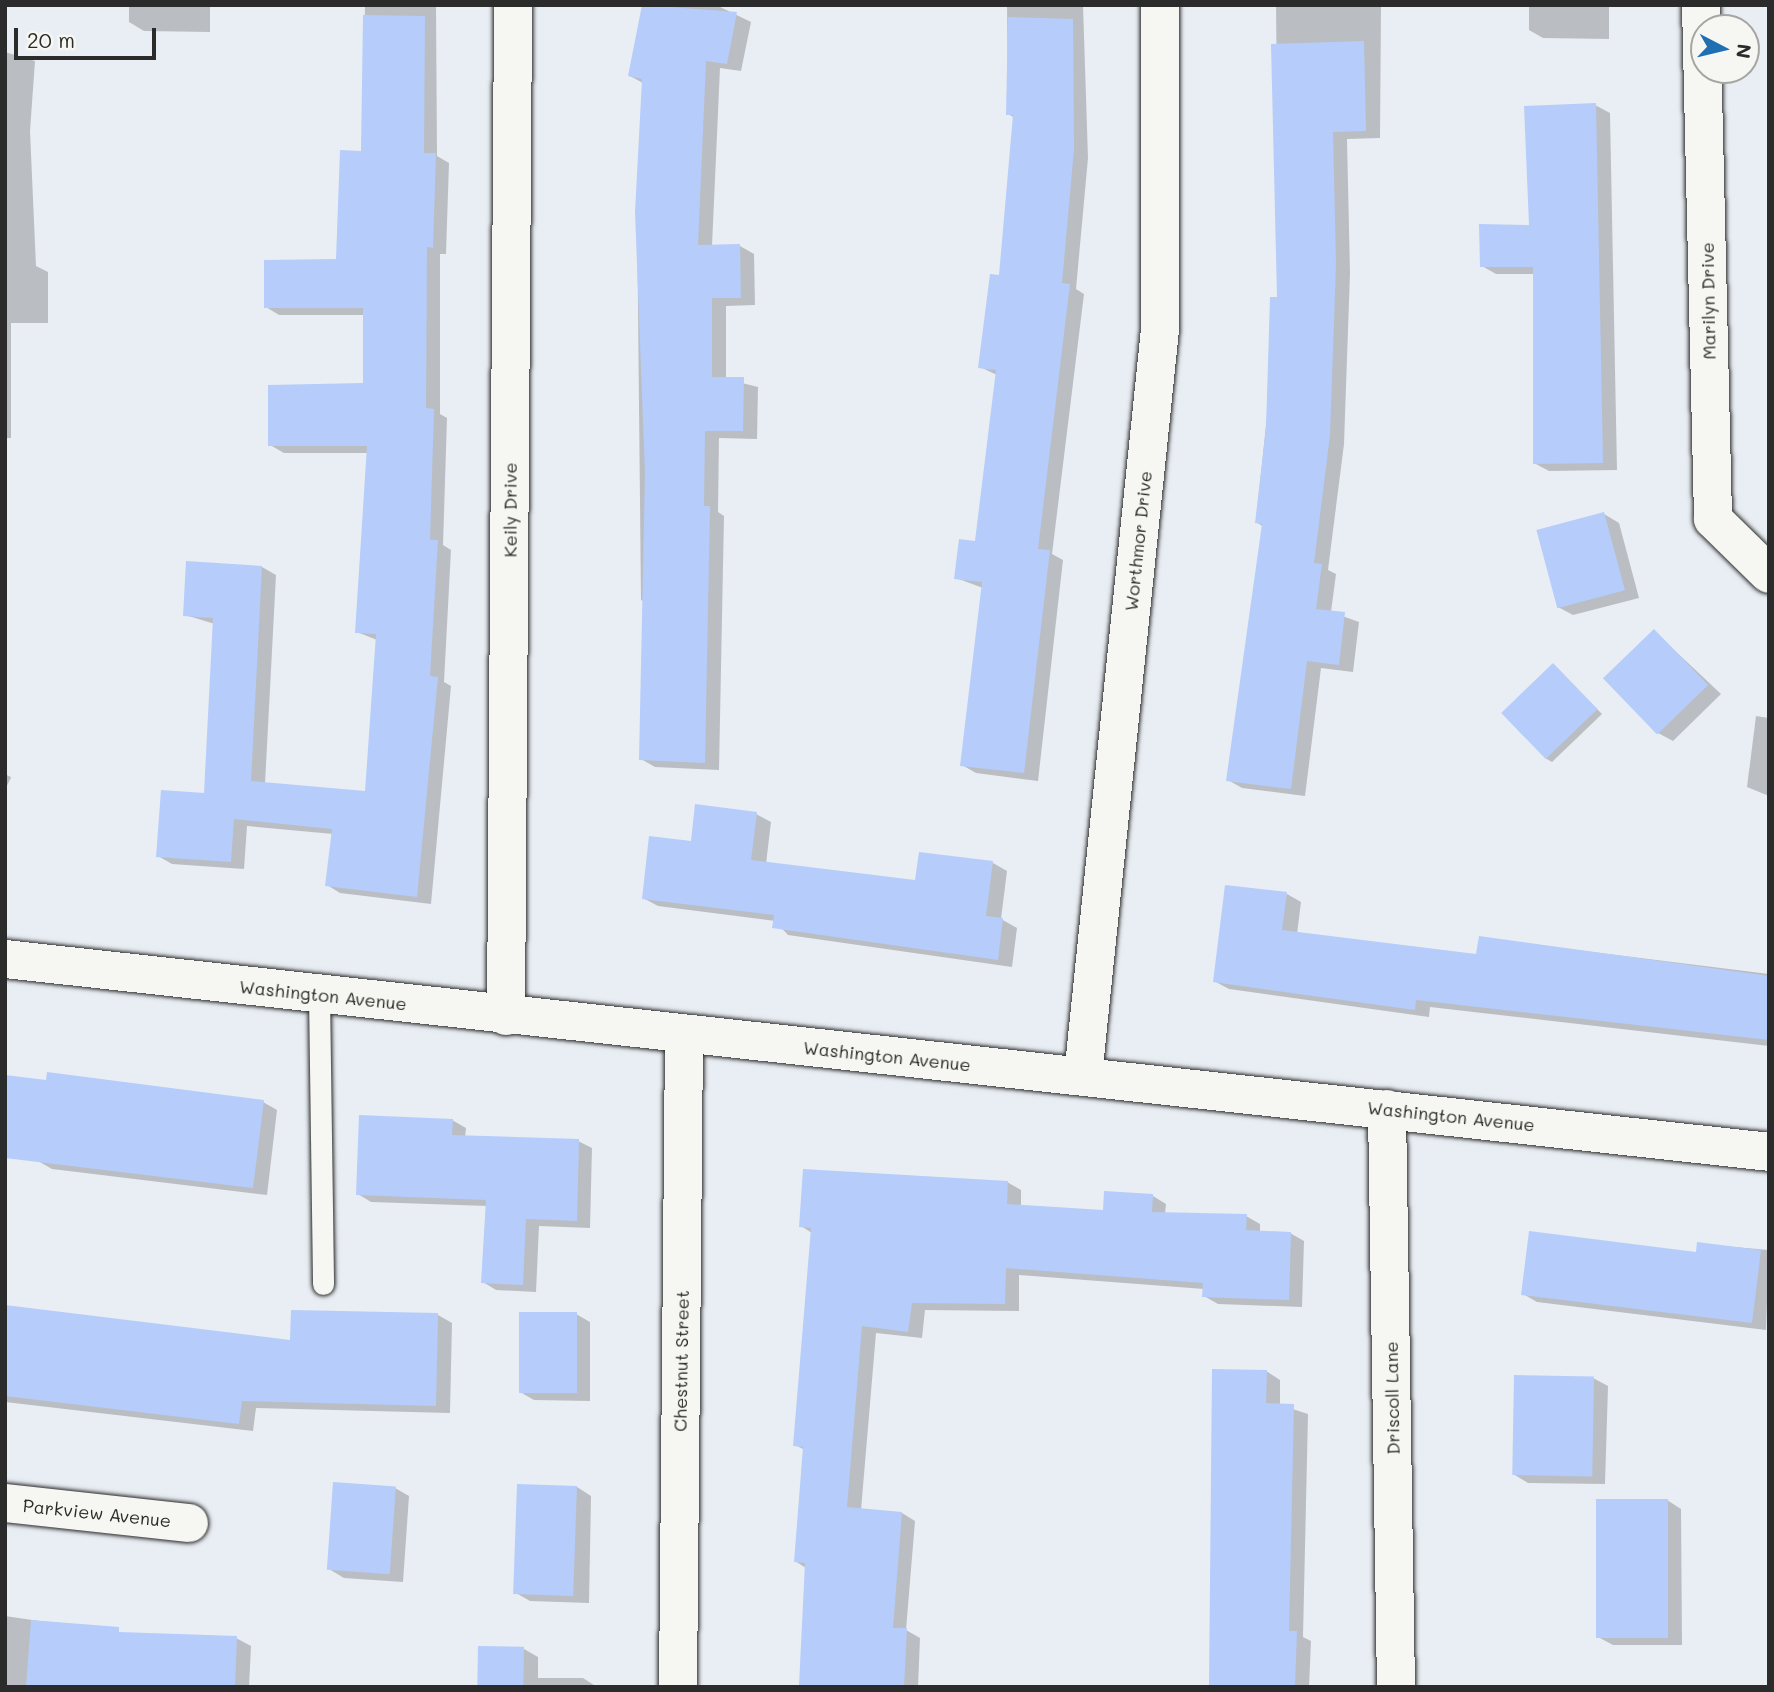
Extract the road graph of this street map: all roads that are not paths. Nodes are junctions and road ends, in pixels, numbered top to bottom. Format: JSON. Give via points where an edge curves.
{"nodes":[{"id":1,"x":513,"y":5,"type":"edge"},
{"id":2,"x":1160,"y":5,"type":"edge"},
{"id":3,"x":1701,"y":5,"type":"edge"},
{"id":4,"x":1769,"y":574,"type":"edge"},
{"id":5,"x":5,"y":959,"type":"edge"},
{"id":6,"x":320,"y":994,"type":"junction"},
{"id":7,"x":506,"y":1016,"type":"junction"},
{"id":8,"x":684,"y":1036,"type":"junction"},
{"id":9,"x":1083,"y":1076,"type":"junction"},
{"id":10,"x":1387,"y":1110,"type":"junction"},
{"id":11,"x":1769,"y":1152,"type":"edge"},
{"id":12,"x":323,"y":1284,"type":"dead end"},
{"id":13,"x":5,"y":1503,"type":"edge"},
{"id":14,"x":189,"y":1523,"type":"dead end"},
{"id":15,"x":678,"y":1687,"type":"edge"},
{"id":16,"x":1396,"y":1687,"type":"edge"}],
"edges":[{"from":1,"to":7,"type":"street","name":"Keily Drive"},
{"from":2,"to":9,"type":"street","name":"Worthmor Drive","via":[[1160,330]]},
{"from":3,"to":4,"type":"street","name":"Marilyn Drive","via":[[1713,519]]},
{"from":5,"to":6,"type":"street","name":"Washington Avenue"},
{"from":6,"to":7,"type":"street","name":"Washington Avenue"},
{"from":6,"to":12,"type":"lane"},
{"from":7,"to":8,"type":"street","name":"Washington Avenue"},
{"from":8,"to":9,"type":"street","name":"Washington Avenue"},
{"from":8,"to":15,"type":"street","name":"Chestnut Street"},
{"from":9,"to":10,"type":"street","name":"Washington Avenue"},
{"from":10,"to":11,"type":"street","name":"Washington Avenue"},
{"from":10,"to":16,"type":"street","name":"Driscoll Lane"},
{"from":13,"to":14,"type":"street","name":"Parkview Avenue"}]}
